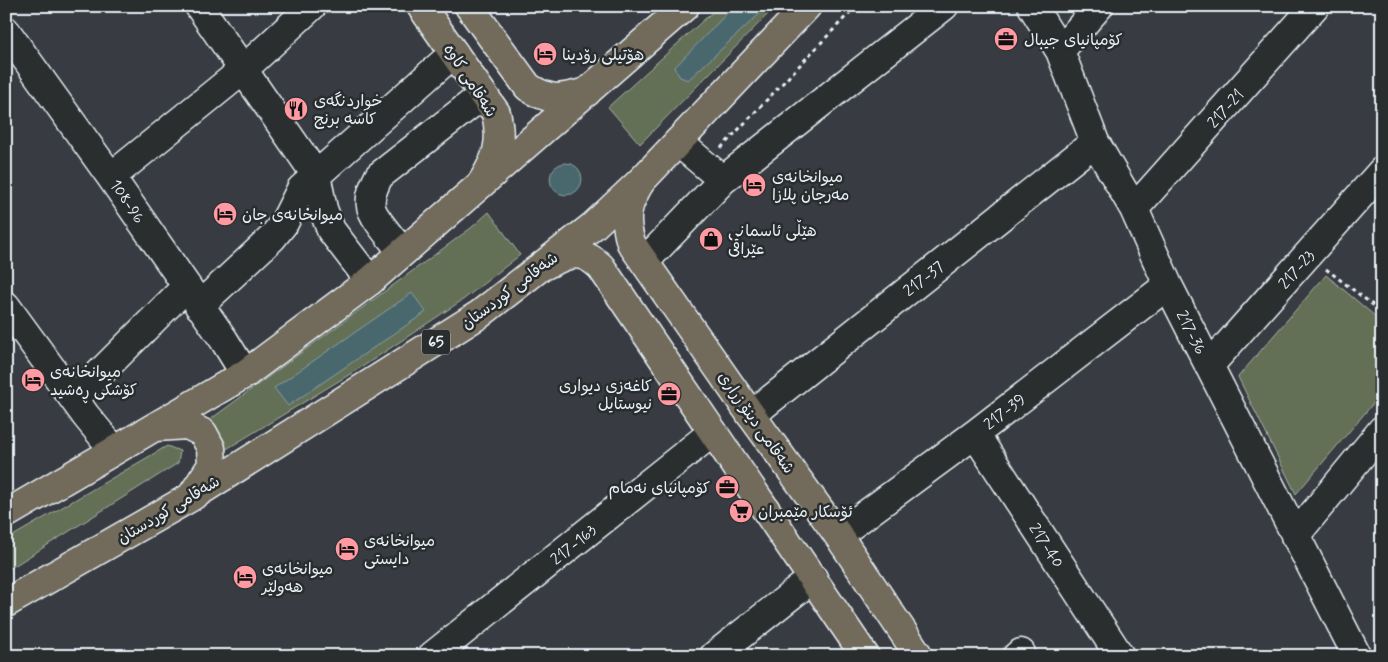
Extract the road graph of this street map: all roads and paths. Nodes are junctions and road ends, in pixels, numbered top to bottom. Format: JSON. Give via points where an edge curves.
{"nodes":[{"id":1,"x":199,"y":6,"type":"edge"},
{"id":2,"x":312,"y":6,"type":"edge"},
{"id":3,"x":421,"y":6,"type":"edge"},
{"id":4,"x":469,"y":6,"type":"edge"},
{"id":5,"x":685,"y":6,"type":"edge"},
{"id":6,"x":807,"y":6,"type":"edge"},
{"id":7,"x":856,"y":6,"type":"edge"},
{"id":8,"x":944,"y":6,"type":"edge"},
{"id":9,"x":1032,"y":6,"type":"edge"},
{"id":10,"x":1099,"y":6,"type":"edge"},
{"id":11,"x":1316,"y":6,"type":"edge"},
{"id":12,"x":6,"y":31,"type":"edge"},
{"id":13,"x":1060,"y":51,"type":"junction"},
{"id":14,"x":454,"y":53,"type":"junction"},
{"id":15,"x":512,"y":66,"type":"junction"},
{"id":16,"x":243,"y":70,"type":"junction"},
{"id":17,"x":587,"y":92,"type":"junction"},
{"id":18,"x":483,"y":94,"type":"junction"},
{"id":19,"x":678,"y":142,"type":"junction"},
{"id":20,"x":1095,"y":142,"type":"junction"},
{"id":21,"x":1382,"y":171,"type":"edge"},
{"id":22,"x":714,"y":172,"type":"junction"},
{"id":23,"x":316,"y":175,"type":"junction"},
{"id":24,"x":112,"y":177,"type":"junction"},
{"id":25,"x":641,"y":181,"type":"junction"},
{"id":26,"x":480,"y":186,"type":"junction"},
{"id":27,"x":1134,"y":209,"type":"junction"},
{"id":28,"x":402,"y":252,"type":"junction"},
{"id":29,"x":1308,"y":254,"type":"junction"},
{"id":30,"x":645,"y":261,"type":"junction"},
{"id":31,"x":544,"y":265,"type":"junction"},
{"id":32,"x":370,"y":281,"type":"junction"},
{"id":33,"x":1168,"y":285,"type":"junction"},
{"id":34,"x":616,"y":288,"type":"junction"},
{"id":35,"x":193,"y":296,"type":"junction"},
{"id":36,"x":6,"y":306,"type":"edge"},
{"id":37,"x":1382,"y":312,"type":"edge"},
{"id":38,"x":1209,"y":366,"type":"junction"},
{"id":39,"x":245,"y":374,"type":"junction"},
{"id":40,"x":74,"y":399,"type":"junction"},
{"id":41,"x":751,"y":415,"type":"junction"},
{"id":42,"x":156,"y":427,"type":"junction"},
{"id":43,"x":1382,"y":430,"type":"edge"},
{"id":44,"x":713,"y":432,"type":"junction"},
{"id":45,"x":974,"y":434,"type":"junction"},
{"id":46,"x":114,"y":450,"type":"junction"},
{"id":47,"x":191,"y":497,"type":"junction"},
{"id":48,"x":6,"y":514,"type":"edge"},
{"id":49,"x":838,"y":535,"type":"junction"},
{"id":50,"x":1296,"y":536,"type":"junction"},
{"id":51,"x":812,"y":578,"type":"junction"},
{"id":52,"x":6,"y":603,"type":"edge"},
{"id":53,"x":432,"y":656,"type":"edge"},
{"id":54,"x":714,"y":656,"type":"edge"},
{"id":55,"x":865,"y":656,"type":"edge"},
{"id":56,"x":919,"y":656,"type":"edge"},
{"id":57,"x":1120,"y":656,"type":"edge"},
{"id":58,"x":1357,"y":656,"type":"edge"}],
"edges":[{"from":1,"to":16,"type":"street"},
{"from":2,"to":16,"type":"street"},
{"from":3,"to":14,"type":"main road","name":"شەقامی کاوە"},
{"from":4,"to":15,"type":"main road"},
{"from":5,"to":17,"type":"main road"},
{"from":6,"to":19,"type":"main road","name":"شەقامی کوردستان","number":"65"},
{"from":7,"to":22,"type":"path"},
{"from":8,"to":22,"type":"street"},
{"from":9,"to":13,"type":"street","name":"217-36"},
{"from":10,"to":13,"type":"street"},
{"from":11,"to":27,"type":"street","name":"217-21"},
{"from":12,"to":24,"type":"street","name":"108-96"},
{"from":13,"to":20,"type":"street","name":"217-36"},
{"from":14,"to":18,"type":"main road","name":"شەقامی کاوە"},
{"from":14,"to":23,"type":"street"},
{"from":15,"to":17,"type":"main road","via":[[528,88],[540,95],[556,99]]},
{"from":15,"to":18,"type":"main road","via":[[512,80],[504,90]]},
{"from":16,"to":23,"type":"street"},
{"from":16,"to":24,"type":"street"},
{"from":17,"to":26,"type":"main road"},
{"from":18,"to":26,"type":"main road","name":"شەقامی کاوە","via":[[496,113],[500,130],[498,150]]},
{"from":18,"to":28,"type":"street","via":[[379,176],[372,189],[370,205],[373,213]]},
{"from":19,"to":22,"type":"street"},
{"from":19,"to":25,"type":"main road","name":"شەقامی کوردستان","number":"65"},
{"from":20,"to":27,"type":"street","name":"217-36"},
{"from":20,"to":41,"type":"street","name":"217-37"},
{"from":21,"to":29,"type":"street","name":"217-23"},
{"from":22,"to":30,"type":"street"},
{"from":23,"to":32,"type":"street","via":[[323,209],[332,230]]},
{"from":23,"to":35,"type":"street","via":[[300,189],[284,223],[272,238]]},
{"from":24,"to":35,"type":"street","name":"108-96"},
{"from":25,"to":30,"type":"main road","name":"شەقامی دینۆ زراری","via":[[630,199],[626,214],[632,243]]},
{"from":25,"to":31,"type":"main road","name":"شەقامی کوردستان","number":"65","via":[[594,226]]},
{"from":26,"to":28,"type":"main road"},
{"from":27,"to":33,"type":"street","name":"217-36"},
{"from":28,"to":32,"type":"main road"},
{"from":29,"to":37,"type":"path"},
{"from":29,"to":38,"type":"street","name":"217-23"},
{"from":30,"to":34,"type":"main road","via":[[637,260],[623,266],[618,272]]},
{"from":30,"to":41,"type":"main road","name":"شەقامی دینۆ زراری"},
{"from":31,"to":34,"type":"main road","via":[[565,255],[590,257]]},
{"from":31,"to":47,"type":"main road","name":"شەقامی کوردستان","number":"65","via":[[480,314]]},
{"from":32,"to":39,"type":"main road"},
{"from":33,"to":38,"type":"street","name":"217-36"},
{"from":33,"to":45,"type":"street","name":"217-39"},
{"from":34,"to":44,"type":"main road"},
{"from":35,"to":39,"type":"street","name":"108-96"},
{"from":35,"to":40,"type":"street"},
{"from":36,"to":40,"type":"street"},
{"from":38,"to":50,"type":"street","name":"217-36"},
{"from":39,"to":42,"type":"main road"},
{"from":40,"to":46,"type":"street"},
{"from":41,"to":49,"type":"main road","name":"شەقامی دینۆ زراری"},
{"from":42,"to":46,"type":"main road"},
{"from":42,"to":47,"type":"main road","via":[[188,425],[203,434],[211,448],[212,465]]},
{"from":43,"to":50,"type":"street"},
{"from":44,"to":51,"type":"main road"},
{"from":44,"to":53,"type":"street","name":"217-163"},
{"from":45,"to":49,"type":"street","name":"217-39"},
{"from":45,"to":57,"type":"street","name":"217-40"},
{"from":46,"to":48,"type":"main road"},
{"from":47,"to":52,"type":"main road","name":"شەقامی کوردستان","number":"65"},
{"from":49,"to":56,"type":"main road","name":"شەقامی دینۆ زراری"},
{"from":50,"to":58,"type":"street","name":"217-36"},
{"from":51,"to":54,"type":"street"},
{"from":51,"to":55,"type":"main road"}]}
